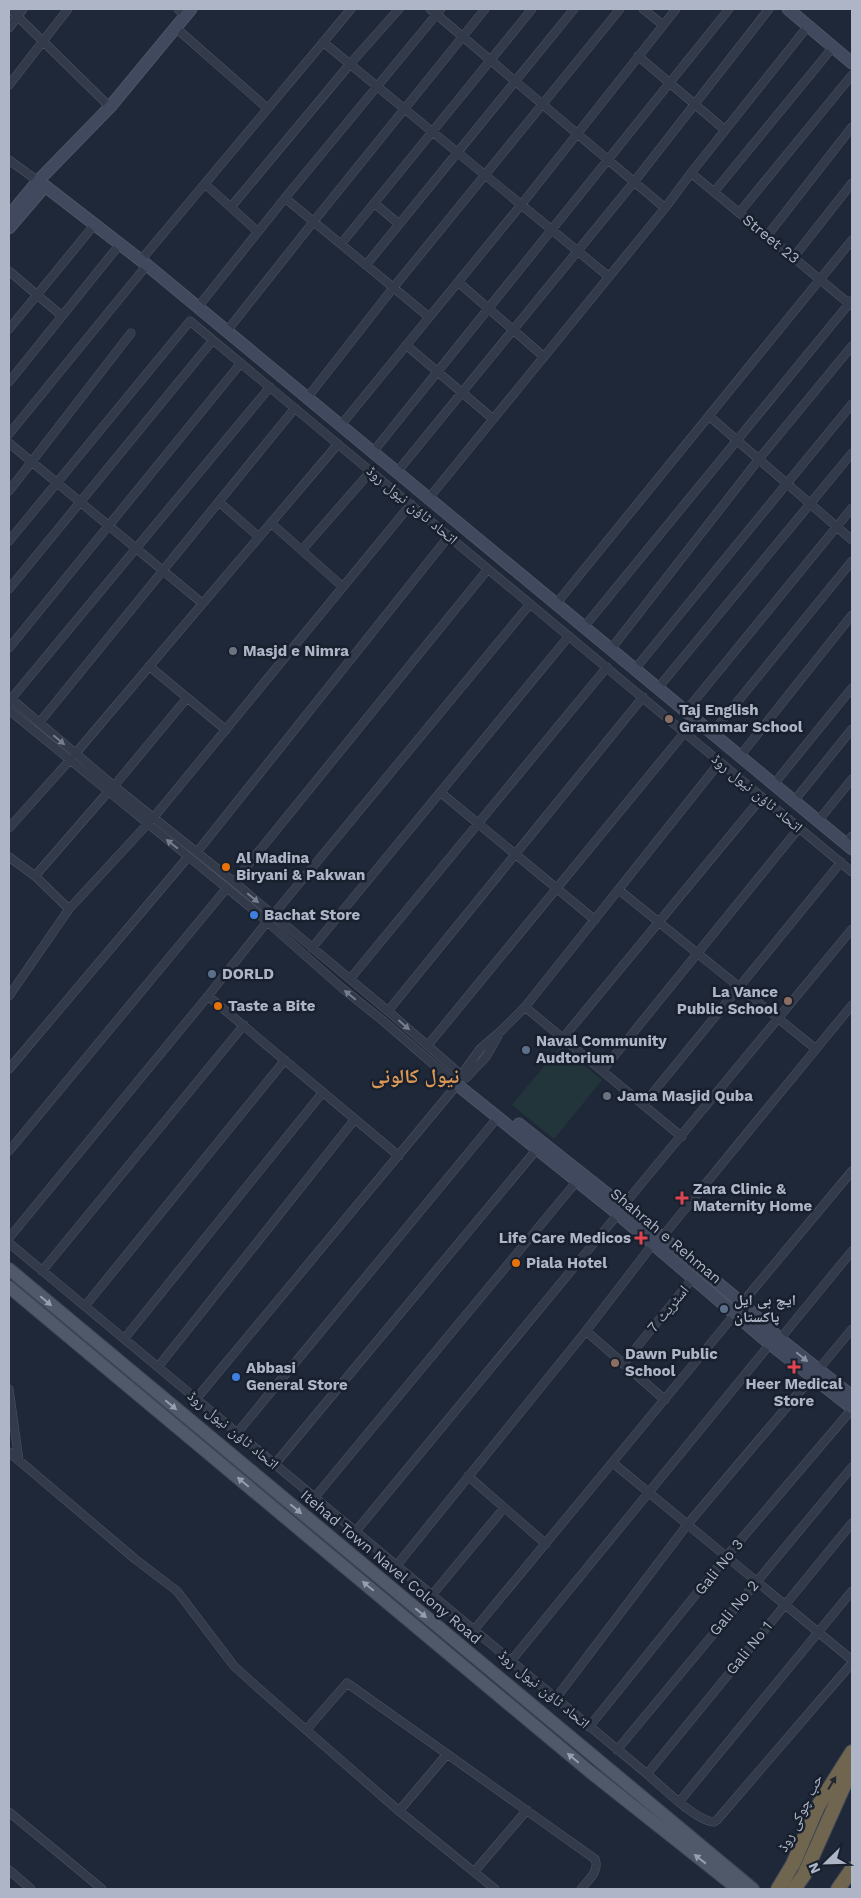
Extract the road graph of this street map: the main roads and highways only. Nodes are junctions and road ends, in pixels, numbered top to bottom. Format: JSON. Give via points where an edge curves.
{"nodes":[{"id":1,"x":9,"y":1269,"type":"edge"},
{"id":2,"x":9,"y":1287,"type":"edge"},
{"id":3,"x":852,"y":1752,"type":"edge"},
{"id":4,"x":852,"y":1773,"type":"edge"},
{"id":5,"x":852,"y":1869,"type":"edge"},
{"id":6,"x":738,"y":1889,"type":"edge"},
{"id":7,"x":753,"y":1889,"type":"edge"},
{"id":8,"x":778,"y":1889,"type":"edge"},
{"id":9,"x":794,"y":1889,"type":"edge"},
{"id":10,"x":838,"y":1889,"type":"edge"}],
"edges":[{"from":1,"to":7,"type":"main road","name":"Itehad Town Navel Colony Road","one_way":true},
{"from":6,"to":2,"type":"main road","name":"Itehad Town Navel Colony Road","one_way":true,"via":[[589,1771]]},
{"from":8,"to":3,"type":"highway","name":"حب چوکی روڈ","one_way":true,"via":[[793,1864],[818,1806]]},
{"from":4,"to":9,"type":"highway","via":[[804,1875]]},
{"from":5,"to":10,"type":"highway"}]}
